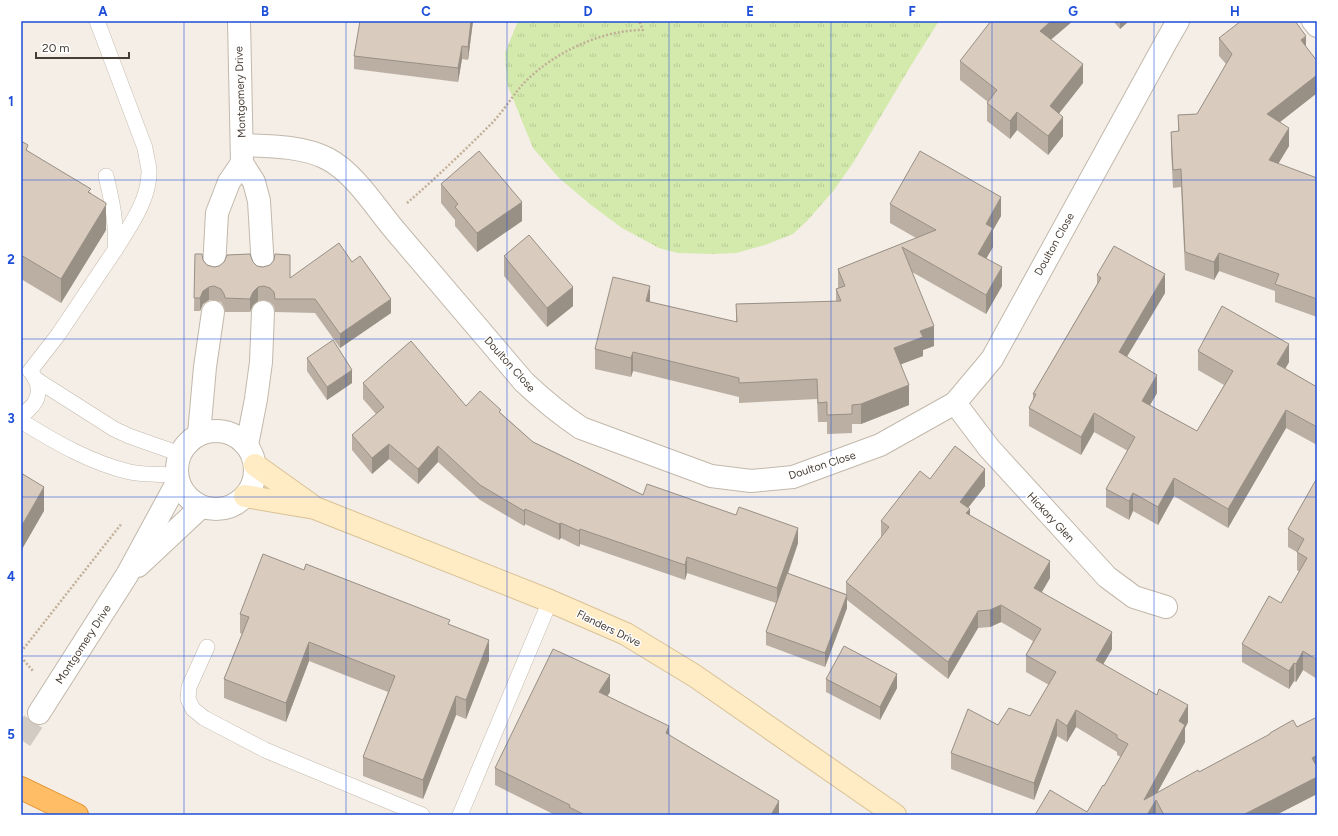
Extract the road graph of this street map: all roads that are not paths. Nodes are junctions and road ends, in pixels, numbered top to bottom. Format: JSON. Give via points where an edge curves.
{"nodes":[{"id":1,"x":97,"y":21,"type":"edge"},
{"id":2,"x":238,"y":21,"type":"edge"},
{"id":3,"x":1178,"y":21,"type":"edge"},
{"id":4,"x":1313,"y":21,"type":"edge"},
{"id":5,"x":1317,"y":26,"type":"edge"},
{"id":6,"x":242,"y":154,"type":"junction"},
{"id":7,"x":106,"y":176,"type":"dead end"},
{"id":8,"x":115,"y":250,"type":"junction"},
{"id":9,"x":214,"y":268,"type":"edge"},
{"id":10,"x":263,"y":268,"type":"edge"},
{"id":11,"x":213,"y":312,"type":"dead end"},
{"id":12,"x":264,"y":312,"type":"dead end"},
{"id":13,"x":29,"y":373,"type":"edge"},
{"id":14,"x":955,"y":403,"type":"junction"},
{"id":15,"x":21,"y":414,"type":"edge"},
{"id":16,"x":21,"y":421,"type":"edge"},
{"id":17,"x":198,"y":434,"type":"junction"},
{"id":18,"x":247,"y":445,"type":"junction"},
{"id":19,"x":180,"y":454,"type":"junction"},
{"id":20,"x":255,"y":465,"type":"junction"},
{"id":21,"x":177,"y":478,"type":"junction"},
{"id":22,"x":246,"y":496,"type":"junction"},
{"id":23,"x":201,"y":506,"type":"junction"},
{"id":24,"x":315,"y":508,"type":"junction"},
{"id":25,"x":127,"y":575,"type":"junction"},
{"id":26,"x":550,"y":601,"type":"junction"},
{"id":27,"x":1166,"y":608,"type":"dead end"},
{"id":28,"x":207,"y":647,"type":"dead end"},
{"id":29,"x":39,"y":713,"type":"tunnel mouth"},
{"id":30,"x":21,"y":788,"type":"edge"},
{"id":31,"x":78,"y":815,"type":"edge"},
{"id":32,"x":422,"y":815,"type":"edge"},
{"id":33,"x":460,"y":815,"type":"edge"},
{"id":34,"x":895,"y":815,"type":"edge"}],
"edges":[{"from":1,"to":8,"type":"lane","via":[[145,148],[149,170],[148,182],[137,215]]},
{"from":2,"to":6,"type":"street","name":"Montgomery Drive"},
{"from":3,"to":14,"type":"street","name":"Doulton Close","via":[[992,359]]},
{"from":4,"to":5,"type":"street"},
{"from":6,"to":9,"type":"street","via":[[217,213]]},
{"from":6,"to":10,"type":"street","via":[[260,200]]},
{"from":6,"to":14,"type":"street","name":"Doulton Close","via":[[284,148],[327,159],[359,186],[542,400],[581,428],[711,476],[751,482],[793,477],[880,445]]},
{"from":7,"to":8,"type":"lane","via":[[114,211]]},
{"from":8,"to":13,"type":"lane"},
{"from":11,"to":17,"type":"street"},
{"from":12,"to":18,"type":"street","via":[[261,362]]},
{"from":13,"to":15,"type":"lane","via":[[39,393],[34,405]]},
{"from":13,"to":19,"type":"lane","via":[[114,429]]},
{"from":14,"to":27,"type":"street","name":"Hickory Glen","via":[[989,448],[1107,577],[1134,597]]},
{"from":16,"to":21,"type":"lane","via":[[50,439],[113,467]]},
{"from":17,"to":18,"type":"street","via":[[224,431],[237,436]]},
{"from":17,"to":19,"type":"street","via":[[188,442]]},
{"from":18,"to":20,"type":"street"},
{"from":19,"to":21,"type":"street","via":[[176,467]]},
{"from":20,"to":22,"type":"street","via":[[255,476]]},
{"from":20,"to":24,"type":"street","name":"Flanders Drive"},
{"from":21,"to":23,"type":"street","via":[[187,496]]},
{"from":21,"to":25,"type":"street","name":"Montgomery Drive"},
{"from":22,"to":23,"type":"street","via":[[230,507],[210,509]]},
{"from":22,"to":24,"type":"street","name":"Flanders Drive"},
{"from":23,"to":25,"type":"street","name":"Montgomery Drive"},
{"from":24,"to":26,"type":"street","name":"Flanders Drive"},
{"from":25,"to":29,"type":"street","name":"Montgomery Drive"},
{"from":26,"to":33,"type":"lane"},
{"from":26,"to":34,"type":"street","name":"Flanders Drive","via":[[626,634],[695,676]]},
{"from":28,"to":32,"type":"lane","via":[[189,687],[188,699],[204,718],[265,750]]},
{"from":30,"to":31,"type":"highway"}]}
